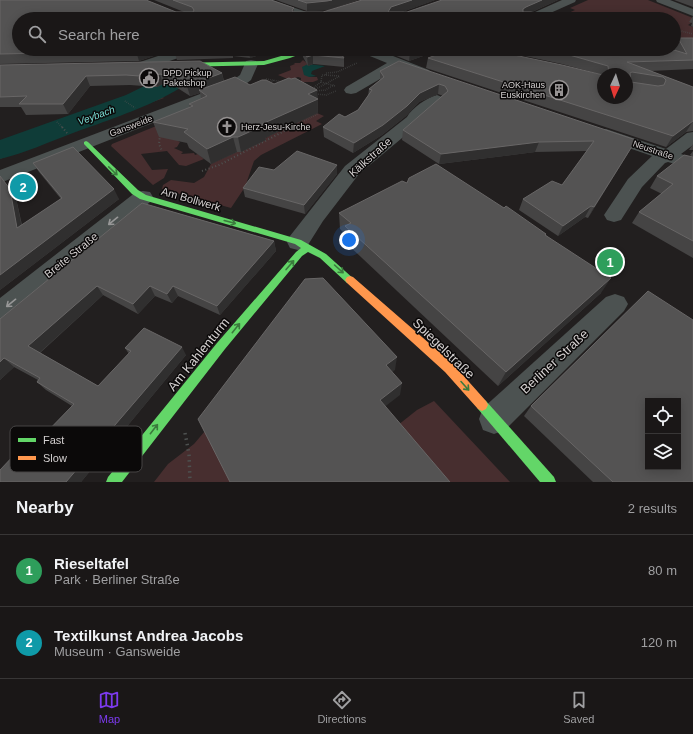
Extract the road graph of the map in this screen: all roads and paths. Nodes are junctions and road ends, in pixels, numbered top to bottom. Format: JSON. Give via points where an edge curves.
{"nodes":[{"id":1,"x":571,"y":0,"type":"edge"},
{"id":2,"x":661,"y":0,"type":"edge"},
{"id":3,"x":268,"y":2,"type":"edge"},
{"id":4,"x":297,"y":12,"type":"edge"},
{"id":5,"x":544,"y":12,"type":"edge"},
{"id":6,"x":693,"y":13,"type":"edge"},
{"id":7,"x":681,"y":31,"type":"edge"},
{"id":8,"x":693,"y":34,"type":"edge"},
{"id":9,"x":169,"y":56,"type":"edge"},
{"id":10,"x":288,"y":56,"type":"edge"},
{"id":11,"x":362,"y":56,"type":"edge"},
{"id":12,"x":367,"y":56,"type":"edge"},
{"id":13,"x":430,"y":60,"type":"edge"},
{"id":14,"x":251,"y":64,"type":"junction"},
{"id":15,"x":138,"y":66,"type":"joint"},
{"id":16,"x":403,"y":66,"type":"junction"},
{"id":17,"x":341,"y":70,"type":"junction"},
{"id":18,"x":345,"y":72,"type":"dead end"},
{"id":19,"x":326,"y":75,"type":"junction"},
{"id":20,"x":437,"y":78,"type":"edge"},
{"id":21,"x":264,"y":79,"type":"edge"},
{"id":22,"x":290,"y":83,"type":"edge"},
{"id":23,"x":327,"y":88,"type":"dead end"},
{"id":24,"x":351,"y":90,"type":"dead end"},
{"id":25,"x":310,"y":92,"type":"junction"},
{"id":26,"x":333,"y":93,"type":"dead end"},
{"id":27,"x":437,"y":100,"type":"edge"},
{"id":28,"x":125,"y":101,"type":"dead end"},
{"id":29,"x":135,"y":108,"type":"dead end"},
{"id":30,"x":318,"y":114,"type":"edge"},
{"id":31,"x":57,"y":122,"type":"dead end"},
{"id":32,"x":594,"y":130,"type":"edge"},
{"id":33,"x":66,"y":132,"type":"dead end"},
{"id":34,"x":161,"y":133,"type":"edge"},
{"id":35,"x":693,"y":137,"type":"edge"},
{"id":36,"x":86,"y":143,"type":"junction"},
{"id":37,"x":162,"y":151,"type":"dead end"},
{"id":38,"x":669,"y":155,"type":"junction"},
{"id":39,"x":693,"y":164,"type":"edge"},
{"id":40,"x":202,"y":171,"type":"dead end"},
{"id":41,"x":0,"y":177,"type":"edge"},
{"id":42,"x":143,"y":197,"type":"junction"},
{"id":43,"x":614,"y":215,"type":"dead end"},
{"id":44,"x":303,"y":244,"type":"junction"},
{"id":45,"x":615,"y":304,"type":"dead end"},
{"id":46,"x":0,"y":312,"type":"edge"},
{"id":47,"x":178,"y":400,"type":"junction"},
{"id":48,"x":494,"y":419,"type":"junction"},
{"id":49,"x":142,"y":445,"type":"edge"},
{"id":50,"x":121,"y":472,"type":"edge"},
{"id":51,"x":113,"y":482,"type":"edge"},
{"id":52,"x":190,"y":482,"type":"edge"},
{"id":53,"x":549,"y":482,"type":"edge"}],
"edges":[{"from":1,"to":5,"type":"street"},
{"from":2,"to":6,"type":"street"},
{"from":3,"to":4,"type":"street"},
{"from":7,"to":8,"type":"path"},
{"from":9,"to":15,"type":"street"},
{"from":10,"to":14,"type":"street"},
{"from":11,"to":17,"type":"path"},
{"from":12,"to":16,"type":"street"},
{"from":13,"to":16,"type":"street"},
{"from":14,"to":15,"type":"street"},
{"from":14,"to":36,"type":"street","name":"Gansweide","via":[[246,76],[234,86]]},
{"from":16,"to":20,"type":"street"},
{"from":16,"to":24,"type":"street"},
{"from":17,"to":18,"type":"path"},
{"from":17,"to":19,"type":"path"},
{"from":19,"to":25,"type":"path","via":[[322,76],[322,82]]},
{"from":19,"to":25,"type":"path","via":[[340,76]]},
{"from":21,"to":22,"type":"path"},
{"from":23,"to":25,"type":"path"},
{"from":25,"to":26,"type":"path"},
{"from":27,"to":44,"type":"street","name":"Kälkstraße","via":[[352,170],[316,216]]},
{"from":28,"to":29,"type":"path"},
{"from":30,"to":40,"type":"path","via":[[219,165]]},
{"from":31,"to":33,"type":"path"},
{"from":32,"to":38,"type":"street","name":"Neustraße"},
{"from":34,"to":37,"type":"path","via":[[158,140]]},
{"from":35,"to":38,"type":"street"},
{"from":36,"to":41,"type":"street","name":"Gansweide"},
{"from":36,"to":42,"type":"street","name":"Am Bollwerk","one_way":true},
{"from":38,"to":39,"type":"street","name":"Neustraße"},
{"from":38,"to":43,"type":"street","via":[[659,159],[635,183]]},
{"from":42,"to":44,"type":"street","name":"Am Bollwerk","one_way":true},
{"from":42,"to":46,"type":"street","name":"Breite Straße","one_way":true},
{"from":47,"to":44,"type":"street","name":"Am Kahlenturm","one_way":true,"via":[[249,311],[299,254]]},
{"from":44,"to":48,"type":"street","name":"Spiegelstraße","one_way":true,"via":[[334,264],[412,334],[449,368]]},
{"from":45,"to":48,"type":"street","name":"Berliner Straße"},
{"from":49,"to":47,"type":"street","name":"Am Kahlenturm","one_way":true},
{"from":47,"to":52,"type":"path","via":[[189,454]]},
{"from":48,"to":53,"type":"street","name":"Spiegelstraße"},
{"from":51,"to":50,"type":"street","name":"Am Kahlenturm","one_way":true}]}
